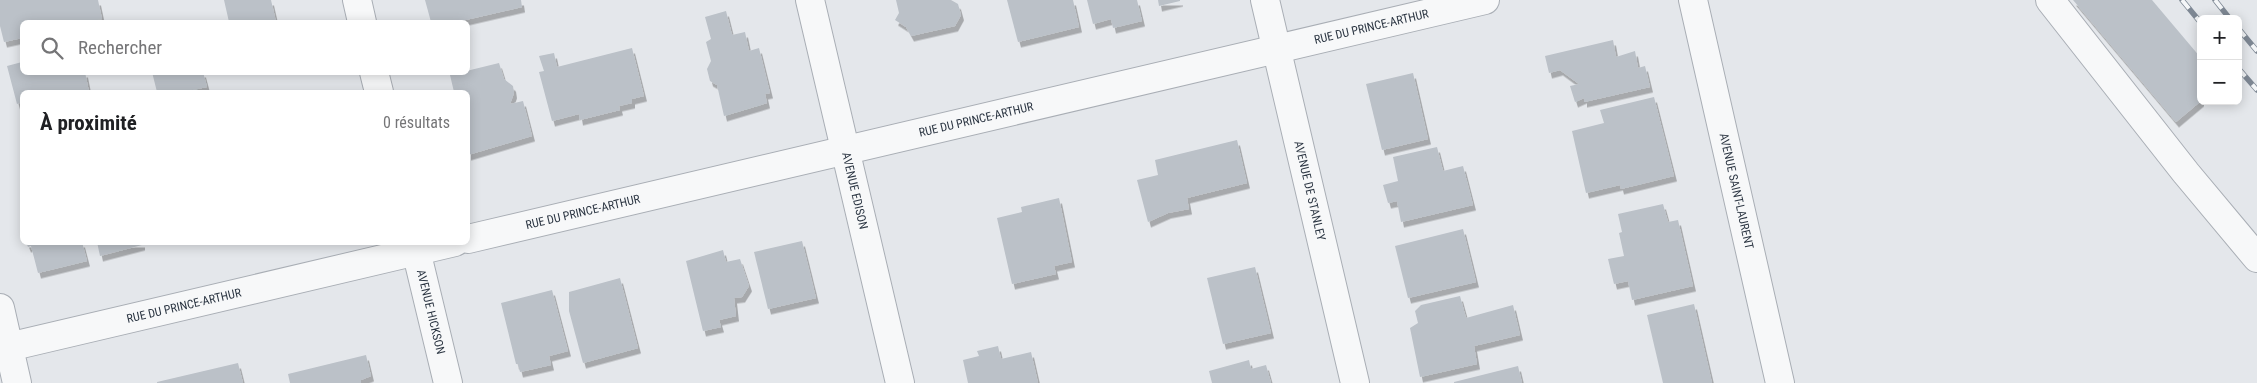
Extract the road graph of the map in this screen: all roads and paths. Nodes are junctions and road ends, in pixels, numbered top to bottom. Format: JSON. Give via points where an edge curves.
{"nodes":[{"id":1,"x":357,"y":0,"type":"edge"},
{"id":2,"x":810,"y":0,"type":"edge"},
{"id":3,"x":1265,"y":0,"type":"edge"},
{"id":4,"x":1485,"y":0,"type":"edge"},
{"id":5,"x":1694,"y":0,"type":"edge"},
{"id":6,"x":2050,"y":0,"type":"edge"},
{"id":7,"x":362,"y":20,"type":"edge"},
{"id":8,"x":1277,"y":48,"type":"junction"},
{"id":9,"x":375,"y":75,"type":"edge"},
{"id":10,"x":378,"y":90,"type":"edge"},
{"id":11,"x":845,"y":150,"type":"junction"},
{"id":12,"x":470,"y":240,"type":"edge"},
{"id":13,"x":431,"y":245,"type":"edge"},
{"id":14,"x":415,"y":247,"type":"edge"},
{"id":15,"x":2257,"y":258,"type":"edge"},
{"id":16,"x":0,"y":308,"type":"edge"},
{"id":17,"x":4,"y":348,"type":"edge"},
{"id":18,"x":17,"y":383,"type":"edge"},
{"id":19,"x":448,"y":383,"type":"edge"},
{"id":20,"x":900,"y":383,"type":"edge"},
{"id":21,"x":1355,"y":383,"type":"edge"},
{"id":22,"x":1780,"y":383,"type":"edge"}],
"edges":[{"from":1,"to":7,"type":"street"},
{"from":2,"to":11,"type":"street","name":"AVENUE EDISON"},
{"from":3,"to":8,"type":"street","name":"AVENUE DE STANLEY"},
{"from":4,"to":8,"type":"street","name":"RUE DU PRINCE-ARTHUR"},
{"from":5,"to":22,"type":"street","name":"AVENUE SAINT-LAURENT"},
{"from":6,"to":15,"type":"street"},
{"from":8,"to":11,"type":"street","name":"RUE DU PRINCE-ARTHUR"},
{"from":8,"to":21,"type":"street","name":"AVENUE DE STANLEY"},
{"from":9,"to":10,"type":"street"},
{"from":11,"to":12,"type":"street","name":"RUE DU PRINCE-ARTHUR"},
{"from":11,"to":20,"type":"street","name":"AVENUE EDISON"},
{"from":13,"to":14,"type":"street","name":"RUE DU PRINCE-ARTHUR"},
{"from":14,"to":17,"type":"street","name":"RUE DU PRINCE-ARTHUR"},
{"from":14,"to":19,"type":"street","name":"AVENUE HICKSON"},
{"from":16,"to":17,"type":"street"},
{"from":17,"to":18,"type":"street"}]}
